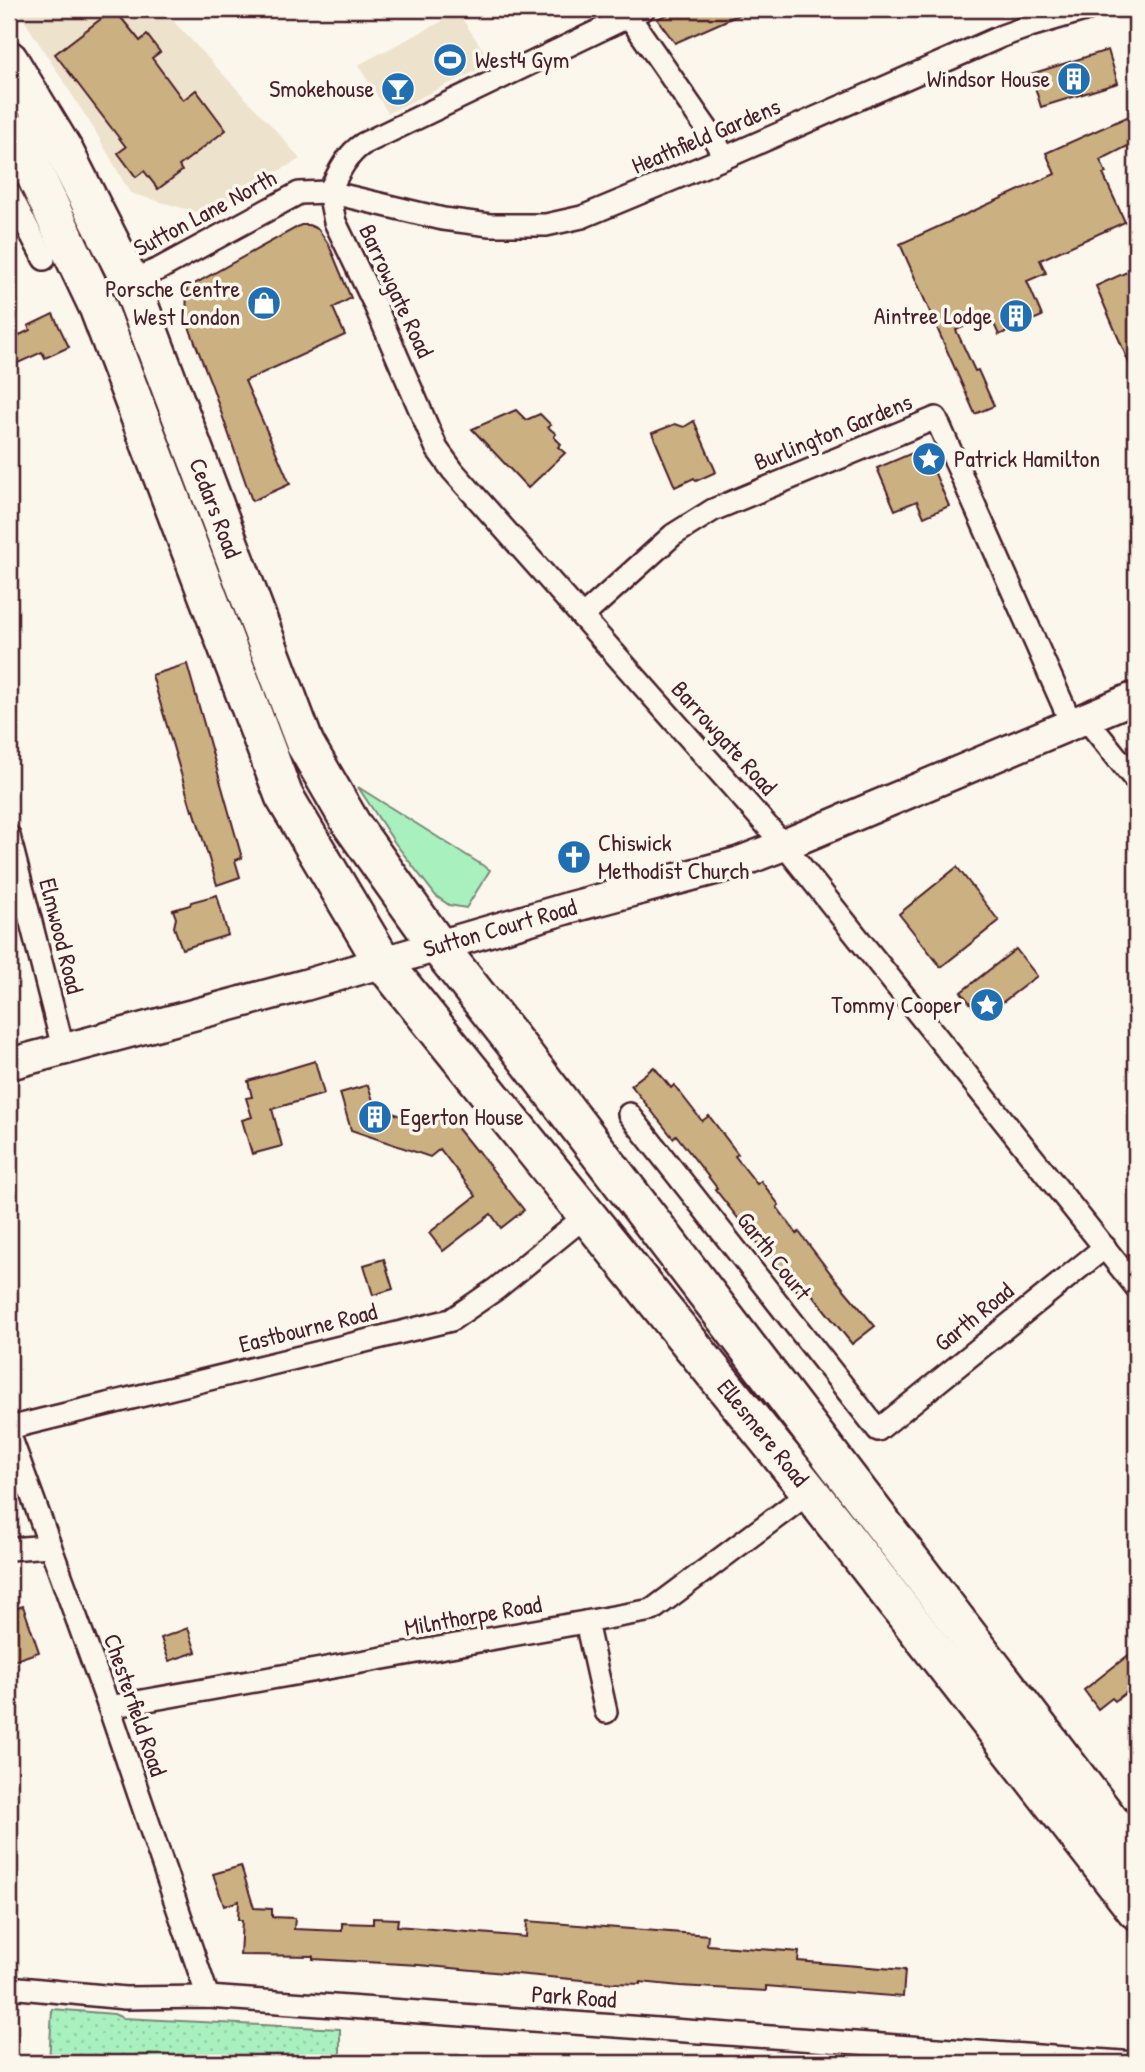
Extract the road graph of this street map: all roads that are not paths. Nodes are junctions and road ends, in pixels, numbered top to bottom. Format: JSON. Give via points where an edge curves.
{"nodes":[{"id":1,"x":1088,"y":9,"type":"edge"},
{"id":2,"x":632,"y":11,"type":"edge"},
{"id":3,"x":9,"y":60,"type":"edge"},
{"id":4,"x":9,"y":130,"type":"edge"},
{"id":5,"x":724,"y":158,"type":"junction"},
{"id":6,"x":9,"y":192,"type":"edge"},
{"id":7,"x":329,"y":192,"type":"junction"},
{"id":8,"x":44,"y":259,"type":"dead end"},
{"id":9,"x":130,"y":281,"type":"junction"},
{"id":10,"x":582,"y":617,"type":"junction"},
{"id":11,"x":1136,"y":697,"type":"edge"},
{"id":12,"x":1079,"y":722,"type":"junction"},
{"id":13,"x":1136,"y":782,"type":"edge"},
{"id":14,"x":9,"y":836,"type":"edge"},
{"id":15,"x":784,"y":845,"type":"junction"},
{"id":16,"x":438,"y":946,"type":"junction"},
{"id":17,"x":382,"y":961,"type":"junction"},
{"id":18,"x":62,"y":1048,"type":"junction"},
{"id":19,"x":9,"y":1063,"type":"edge"},
{"id":20,"x":629,"y":1114,"type":"dead end"},
{"id":21,"x":588,"y":1214,"type":"junction"},
{"id":22,"x":1105,"y":1247,"type":"junction"},
{"id":23,"x":1136,"y":1287,"type":"edge"},
{"id":24,"x":877,"y":1430,"type":"joint"},
{"id":25,"x":9,"y":1431,"type":"edge"},
{"id":26,"x":810,"y":1492,"type":"junction"},
{"id":27,"x":50,"y":1546,"type":"junction"},
{"id":28,"x":9,"y":1549,"type":"edge"},
{"id":29,"x":586,"y":1622,"type":"junction"},
{"id":30,"x":109,"y":1707,"type":"junction"},
{"id":31,"x":606,"y":1712,"type":"dead end"},
{"id":32,"x":1136,"y":1856,"type":"edge"},
{"id":33,"x":1136,"y":1910,"type":"edge"},
{"id":34,"x":9,"y":1987,"type":"edge"},
{"id":35,"x":208,"y":1997,"type":"junction"},
{"id":36,"x":1136,"y":2063,"type":"edge"}],
"edges":[{"from":1,"to":5,"type":"street","name":"Heathfield Gardens","via":[[1002,36]]},
{"from":2,"to":5,"type":"street"},
{"from":2,"to":7,"type":"street","via":[[363,144],[346,160]]},
{"from":3,"to":9,"type":"highway","name":"Cedars Road","via":[[64,151]]},
{"from":4,"to":17,"type":"highway","name":"Cedars Road","via":[[98,307],[284,796]]},
{"from":5,"to":7,"type":"street","name":"Heathfield Gardens","via":[[582,217],[546,225],[443,219]]},
{"from":6,"to":8,"type":"street"},
{"from":7,"to":9,"type":"street","name":"Sutton Lane North","via":[[299,193]]},
{"from":7,"to":10,"type":"street","name":"Barrowgate Road","via":[[335,222],[438,449]]},
{"from":9,"to":16,"type":"highway","name":"Cedars Road","via":[[305,744],[352,825]]},
{"from":10,"to":12,"type":"street","name":"Burlington Gardens","via":[[673,535],[713,510],[936,418]]},
{"from":10,"to":15,"type":"street","name":"Barrowgate Road"},
{"from":11,"to":12,"type":"street","name":"Sutton Court Road"},
{"from":12,"to":13,"type":"street"},
{"from":12,"to":15,"type":"street","name":"Sutton Court Road"},
{"from":14,"to":18,"type":"street","name":"Elmwood Road"},
{"from":15,"to":16,"type":"street","name":"Sutton Court Road","via":[[737,863]]},
{"from":15,"to":22,"type":"street","name":"Barrowgate Road"},
{"from":16,"to":17,"type":"street","name":"Sutton Court Road"},
{"from":16,"to":32,"type":"highway","name":"Ellesmere Road"},
{"from":17,"to":18,"type":"street","name":"Sutton Court Road"},
{"from":17,"to":21,"type":"highway","name":"Ellesmere Road"},
{"from":18,"to":19,"type":"street","name":"Sutton Court Road"},
{"from":20,"to":24,"type":"street","name":"Garth Court"},
{"from":21,"to":25,"type":"street","name":"Eastbourne Road","via":[[450,1321]]},
{"from":21,"to":26,"type":"highway","name":"Ellesmere Road"},
{"from":22,"to":23,"type":"street","name":"Barrowgate Road"},
{"from":22,"to":24,"type":"street","name":"Garth Road"},
{"from":25,"to":27,"type":"street","name":"Chesterfield Road"},
{"from":26,"to":29,"type":"street","name":"Milnthorpe Road","via":[[652,1610]]},
{"from":26,"to":33,"type":"highway","name":"Ellesmere Road"},
{"from":27,"to":28,"type":"street"},
{"from":27,"to":30,"type":"street","name":"Chesterfield Road"},
{"from":29,"to":30,"type":"street","name":"Milnthorpe Road"},
{"from":29,"to":31,"type":"street"},
{"from":30,"to":35,"type":"street","name":"Chesterfield Road"},
{"from":34,"to":35,"type":"street","name":"Park Road","via":[[125,1998]]},
{"from":35,"to":36,"type":"street","name":"Park Road"}]}
